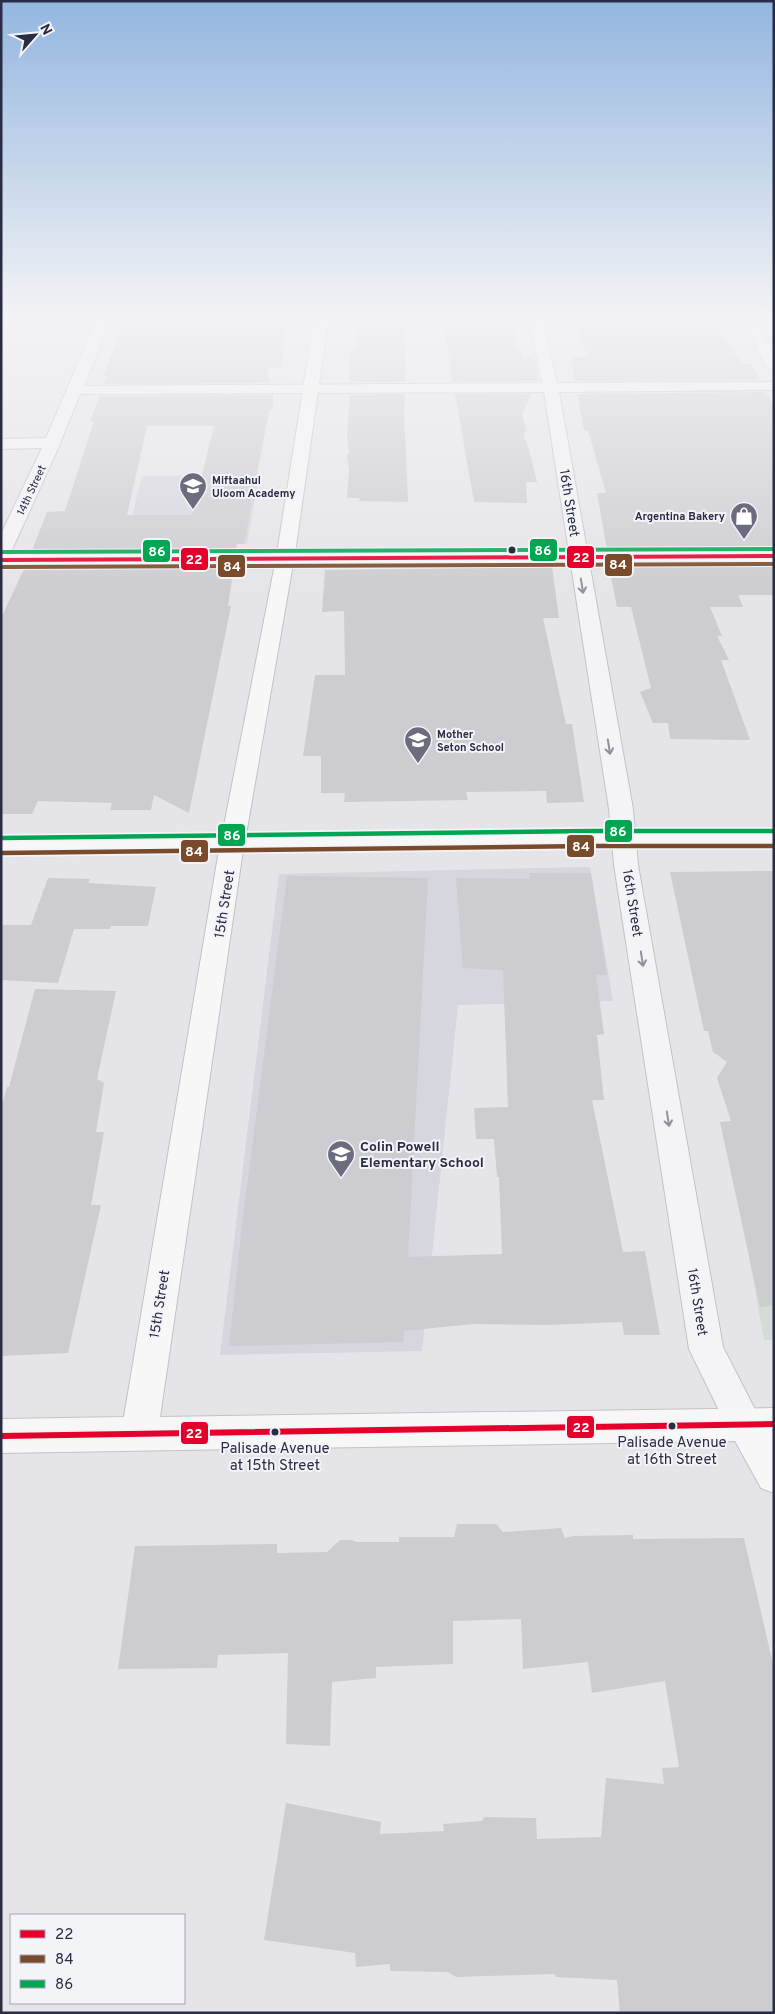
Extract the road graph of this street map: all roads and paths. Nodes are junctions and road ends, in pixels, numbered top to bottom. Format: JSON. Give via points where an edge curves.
{"nodes":[{"id":1,"x":67,"y":408,"type":"edge"},
{"id":2,"x":309,"y":408,"type":"edge"},
{"id":3,"x":553,"y":408,"type":"edge"},
{"id":4,"x":52,"y":443,"type":"junction"},
{"id":5,"x":1,"y":444,"type":"edge"},
{"id":6,"x":1,"y":554,"type":"edge"},
{"id":7,"x":578,"y":556,"type":"junction"},
{"id":8,"x":774,"y":556,"type":"edge"},
{"id":9,"x":285,"y":558,"type":"junction"},
{"id":10,"x":1,"y":560,"type":"edge"},
{"id":11,"x":623,"y":838,"type":"junction"},
{"id":12,"x":774,"y":838,"type":"edge"},
{"id":13,"x":232,"y":844,"type":"junction"},
{"id":14,"x":1,"y":846,"type":"edge"},
{"id":15,"x":759,"y":1424,"type":"edge"},
{"id":16,"x":139,"y":1435,"type":"junction"},
{"id":17,"x":1,"y":1436,"type":"edge"},
{"id":18,"x":774,"y":1476,"type":"edge"}],
"edges":[{"from":1,"to":4,"type":"street","name":"14th Street"},
{"from":2,"to":9,"type":"street","name":"15th Street"},
{"from":3,"to":7,"type":"street","name":"16th Street"},
{"from":4,"to":5,"type":"street"},
{"from":4,"to":6,"type":"street","name":"14th Street"},
{"from":7,"to":8,"type":"street"},
{"from":7,"to":9,"type":"street"},
{"from":7,"to":11,"type":"street","name":"16th Street","one_way":true,"via":[[621,809]]},
{"from":9,"to":10,"type":"street"},
{"from":9,"to":13,"type":"street","name":"15th Street"},
{"from":11,"to":12,"type":"street"},
{"from":11,"to":13,"type":"street"},
{"from":11,"to":15,"type":"street","name":"16th Street","one_way":true,"via":[[706,1349]]},
{"from":13,"to":14,"type":"street"},
{"from":13,"to":16,"type":"street","name":"15th Street"},
{"from":15,"to":16,"type":"street"},
{"from":15,"to":18,"type":"street","name":"16th Street"},
{"from":16,"to":17,"type":"street"}]}
